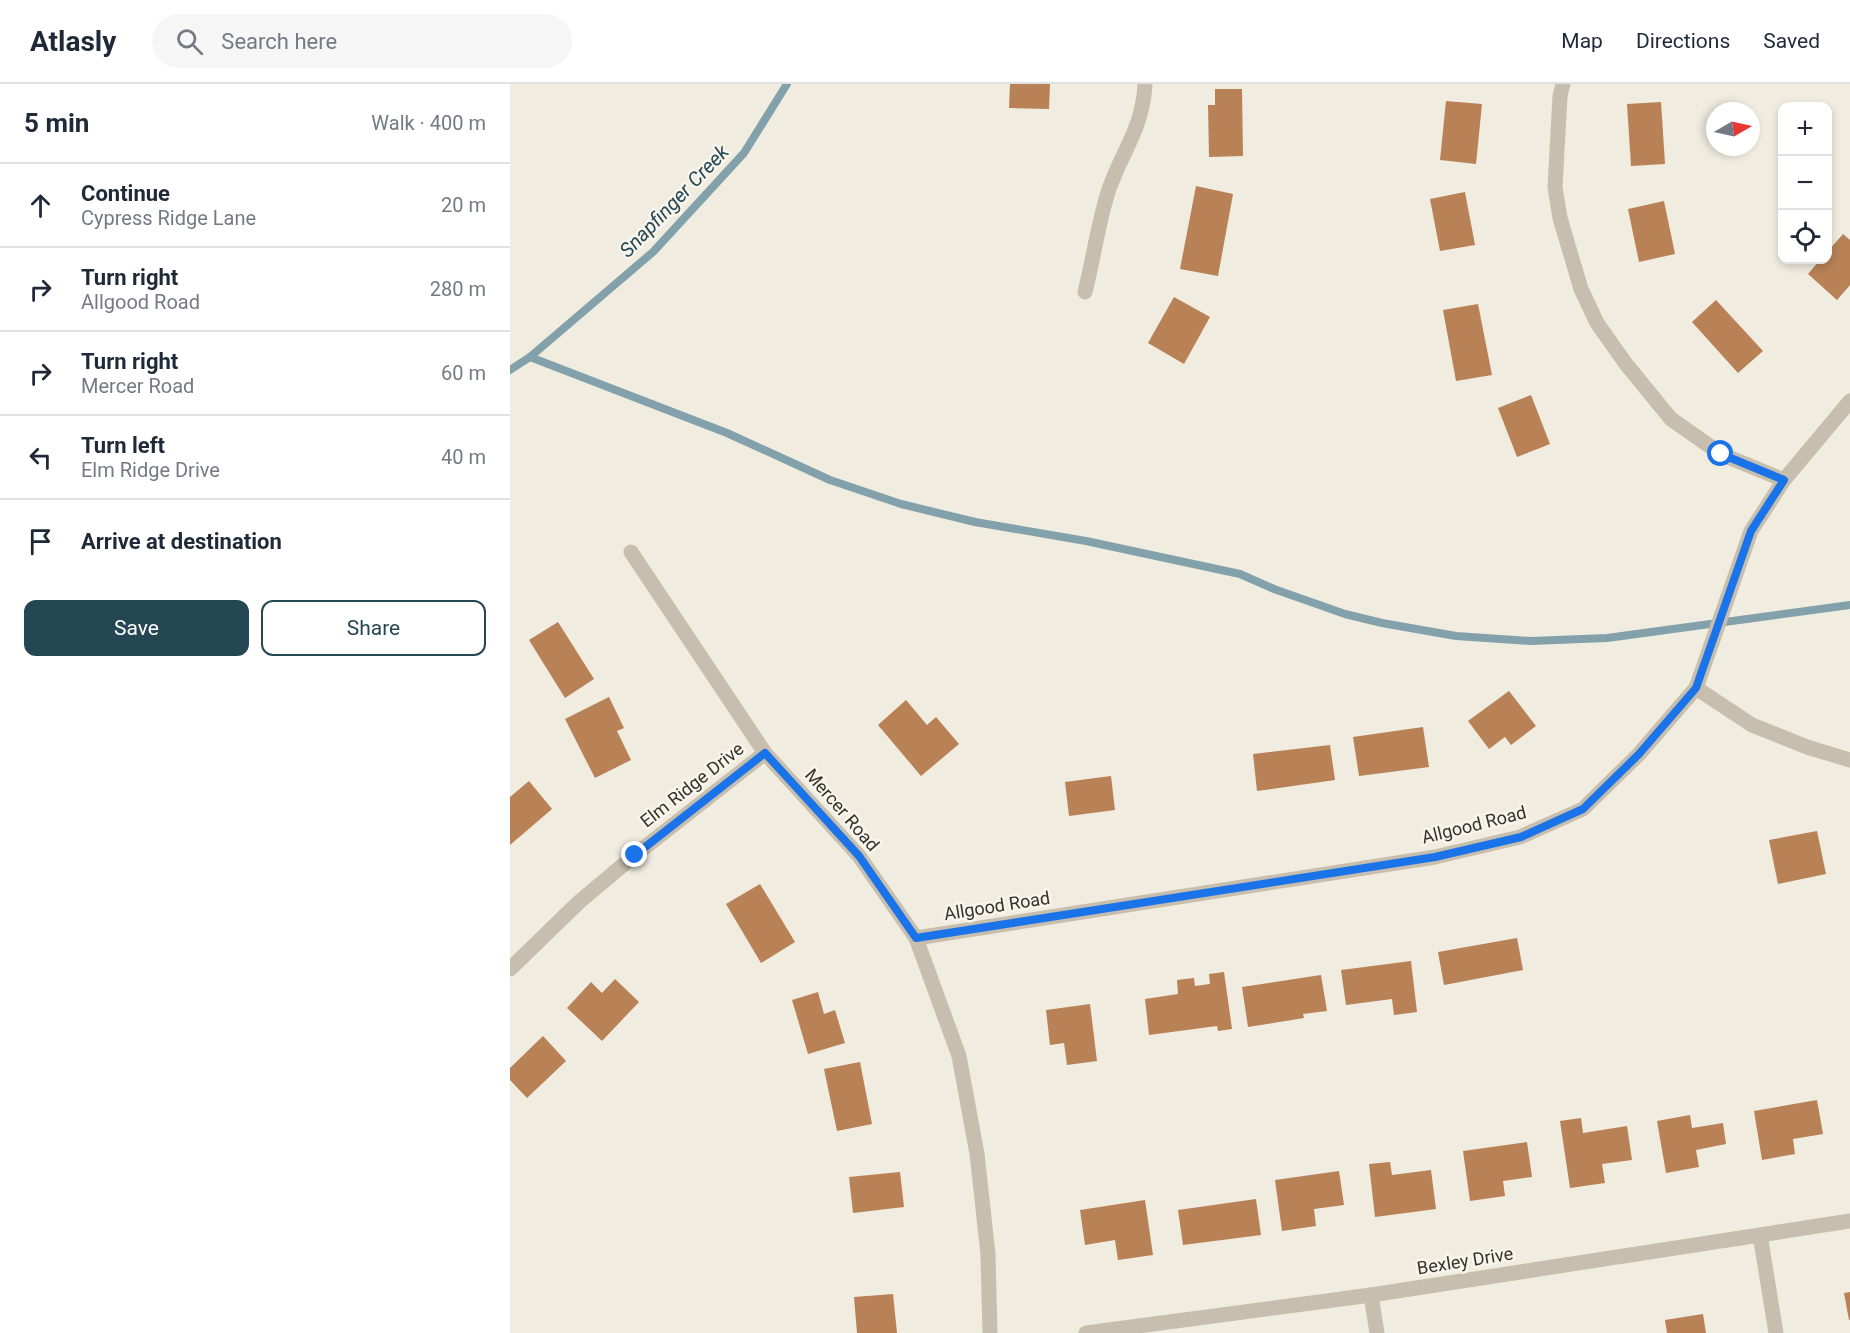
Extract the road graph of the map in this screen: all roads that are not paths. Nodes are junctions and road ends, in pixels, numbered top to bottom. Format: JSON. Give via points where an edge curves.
{"nodes":[{"id":1,"x":1145,"y":84,"type":"edge"},
{"id":2,"x":1563,"y":84,"type":"edge"},
{"id":3,"x":1085,"y":292,"type":"dead end"},
{"id":4,"x":1850,"y":401,"type":"edge"},
{"id":5,"x":1784,"y":480,"type":"junction"},
{"id":6,"x":631,"y":552,"type":"dead end"},
{"id":7,"x":1696,"y":688,"type":"junction"},
{"id":8,"x":765,"y":753,"type":"junction"},
{"id":9,"x":1850,"y":760,"type":"edge"},
{"id":10,"x":916,"y":938,"type":"junction"},
{"id":11,"x":510,"y":969,"type":"edge"},
{"id":12,"x":1850,"y":1221,"type":"edge"},
{"id":13,"x":1760,"y":1235,"type":"junction"},
{"id":14,"x":1371,"y":1295,"type":"junction"},
{"id":15,"x":990,"y":1333,"type":"edge"},
{"id":16,"x":1086,"y":1333,"type":"edge"},
{"id":17,"x":1377,"y":1333,"type":"edge"},
{"id":18,"x":1776,"y":1333,"type":"edge"}],
"edges":[{"from":1,"to":3,"type":"street","via":[[1138,126],[1109,189]]},
{"from":2,"to":5,"type":"street","via":[[1555,187],[1581,289],[1598,323],[1671,419],[1721,454]]},
{"from":4,"to":5,"type":"street","name":"Allgood Road"},
{"from":5,"to":7,"type":"street","name":"Allgood Road","via":[[1751,531]]},
{"from":6,"to":8,"type":"street","name":"Mercer Road"},
{"from":7,"to":9,"type":"street","via":[[1752,724]]},
{"from":7,"to":10,"type":"street","name":"Allgood Road","via":[[1639,754],[1583,809],[1521,837],[1435,857]]},
{"from":8,"to":10,"type":"street","name":"Mercer Road","via":[[859,856]]},
{"from":8,"to":11,"type":"street","name":"Elm Ridge Drive","via":[[619,868]]},
{"from":10,"to":15,"type":"street","name":"Mercer Road","via":[[959,1056],[988,1254]]},
{"from":12,"to":13,"type":"street","name":"Bexley Drive"},
{"from":13,"to":14,"type":"street","name":"Bexley Drive"},
{"from":13,"to":18,"type":"street"},
{"from":14,"to":16,"type":"street","name":"Bexley Drive"},
{"from":14,"to":17,"type":"street"}]}
